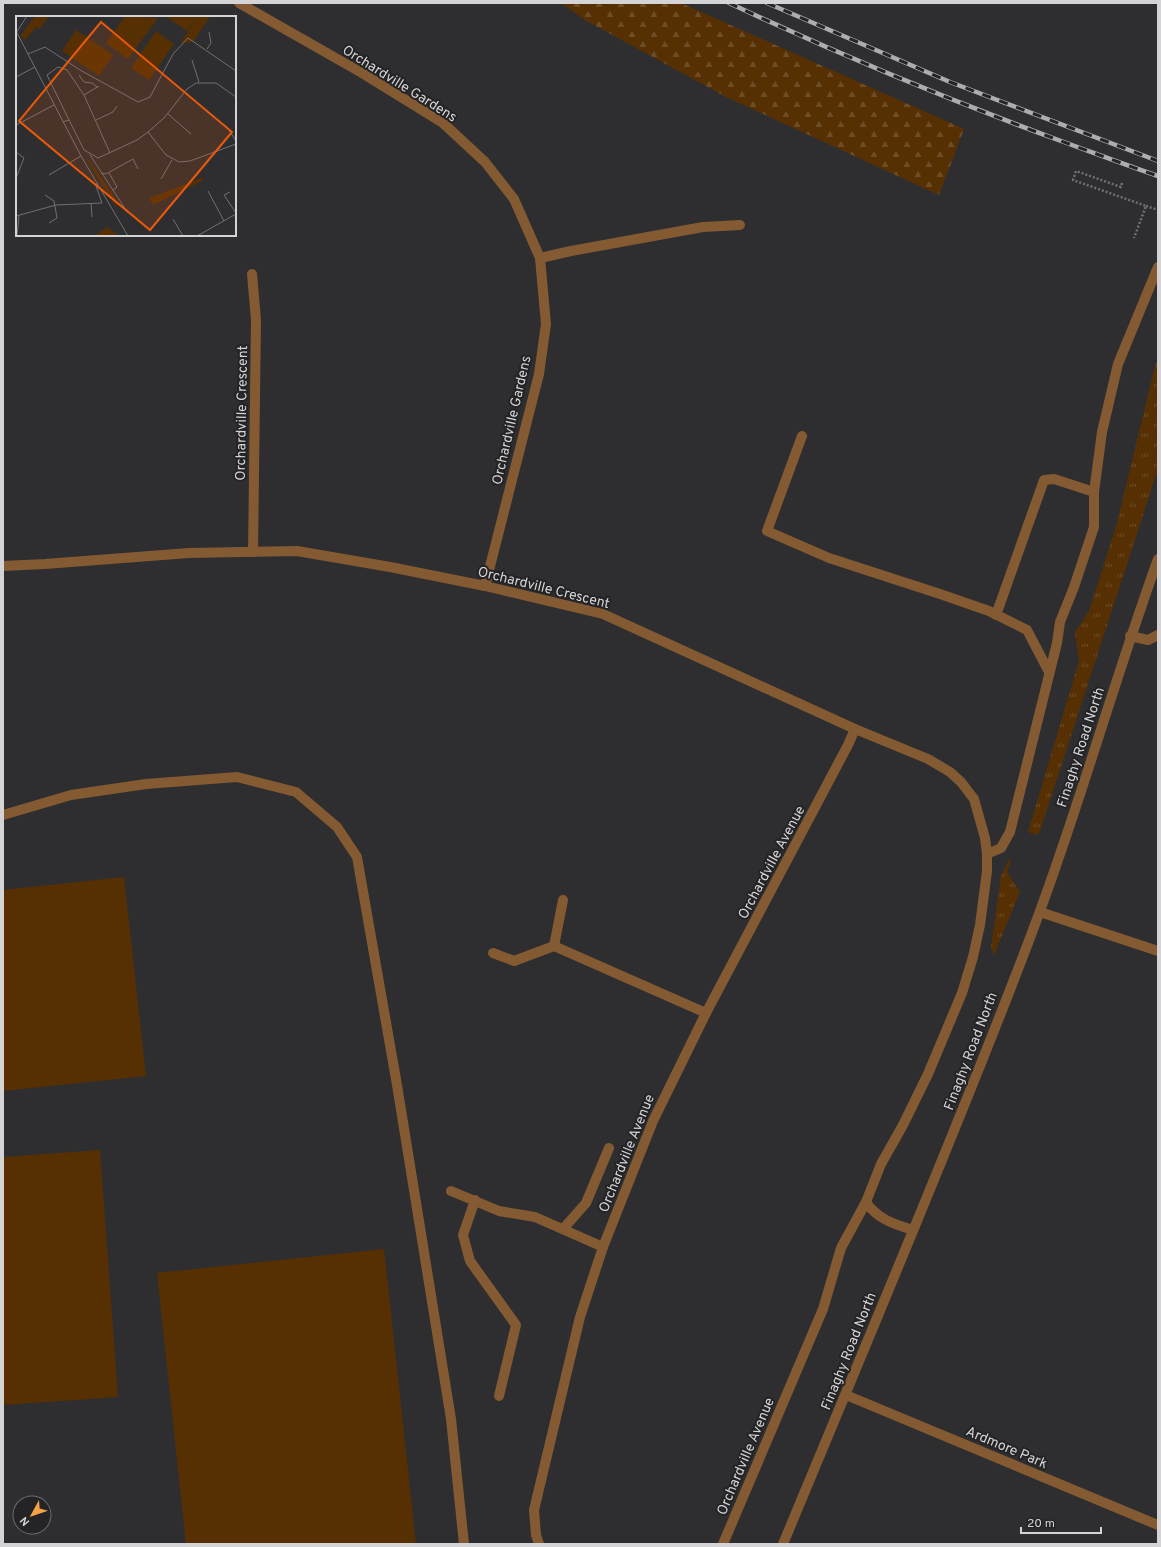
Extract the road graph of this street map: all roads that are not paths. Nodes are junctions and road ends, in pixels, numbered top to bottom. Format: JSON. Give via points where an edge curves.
{"nodes":[{"id":1,"x":239,"y":3,"type":"edge"},
{"id":2,"x":740,"y":225,"type":"dead end"},
{"id":3,"x":540,"y":258,"type":"junction"},
{"id":4,"x":1158,"y":267,"type":"edge"},
{"id":5,"x":252,"y":274,"type":"dead end"},
{"id":6,"x":802,"y":436,"type":"dead end"},
{"id":7,"x":1094,"y":492,"type":"junction"},
{"id":8,"x":253,"y":552,"type":"junction"},
{"id":9,"x":1158,"y":559,"type":"edge"},
{"id":10,"x":3,"y":566,"type":"edge"},
{"id":11,"x":485,"y":586,"type":"junction"},
{"id":12,"x":996,"y":615,"type":"junction"},
{"id":13,"x":1158,"y":635,"type":"edge"},
{"id":14,"x":1130,"y":636,"type":"junction"},
{"id":15,"x":1049,"y":672,"type":"junction"},
{"id":16,"x":855,"y":729,"type":"junction"},
{"id":17,"x":3,"y":815,"type":"edge"},
{"id":18,"x":987,"y":854,"type":"junction"},
{"id":19,"x":563,"y":900,"type":"dead end"},
{"id":20,"x":1040,"y":912,"type":"junction"},
{"id":21,"x":554,"y":946,"type":"junction"},
{"id":22,"x":1158,"y":951,"type":"edge"},
{"id":23,"x":493,"y":953,"type":"dead end"},
{"id":24,"x":706,"y":1012,"type":"junction"},
{"id":25,"x":610,"y":1148,"type":"dead end"},
{"id":26,"x":451,"y":1191,"type":"dead end"},
{"id":27,"x":474,"y":1200,"type":"junction"},
{"id":28,"x":866,"y":1202,"type":"junction"},
{"id":29,"x":563,"y":1230,"type":"junction"},
{"id":30,"x":913,"y":1230,"type":"junction"},
{"id":31,"x":603,"y":1247,"type":"junction"},
{"id":32,"x":846,"y":1395,"type":"junction"},
{"id":33,"x":500,"y":1396,"type":"dead end"},
{"id":34,"x":1158,"y":1525,"type":"edge"},
{"id":35,"x":464,"y":1544,"type":"edge"},
{"id":36,"x":539,"y":1544,"type":"edge"},
{"id":37,"x":723,"y":1544,"type":"edge"},
{"id":38,"x":783,"y":1544,"type":"edge"}],
"edges":[{"from":1,"to":3,"type":"street","name":"Orchardville Gardens","via":[[362,73],[443,124],[485,162],[514,199]]},
{"from":2,"to":3,"type":"street","via":[[703,227]]},
{"from":3,"to":11,"type":"street","name":"Orchardville Gardens","via":[[546,324],[539,374]]},
{"from":4,"to":7,"type":"street","via":[[1118,364],[1102,432]]},
{"from":5,"to":8,"type":"street","name":"Orchardville Crescent","via":[[256,320]]},
{"from":6,"to":12,"type":"street","via":[[767,531],[829,558]]},
{"from":7,"to":12,"type":"street","via":[[1054,479],[1044,480]]},
{"from":7,"to":15,"type":"street","via":[[1094,528],[1060,622]]},
{"from":8,"to":10,"type":"street","name":"Orchardville Crescent","via":[[189,553]]},
{"from":8,"to":11,"type":"street","name":"Orchardville Crescent","via":[[297,551]]},
{"from":9,"to":14,"type":"street","name":"Finaghy Road North"},
{"from":11,"to":16,"type":"street","name":"Orchardville Crescent","via":[[603,614]]},
{"from":12,"to":15,"type":"street","via":[[1026,630]]},
{"from":13,"to":14,"type":"street","via":[[1148,640]]},
{"from":14,"to":20,"type":"street","name":"Finaghy Road North"},
{"from":15,"to":18,"type":"street","via":[[1010,832],[1001,848]]},
{"from":16,"to":18,"type":"street","name":"Orchardville Avenue","via":[[928,759],[961,782],[974,799]]},
{"from":16,"to":24,"type":"street","name":"Orchardville Avenue"},
{"from":17,"to":35,"type":"street","via":[[71,794],[146,784],[237,777],[296,792],[337,826],[357,857],[451,1419]]},
{"from":18,"to":28,"type":"street","name":"Orchardville Avenue","via":[[980,925],[962,993],[928,1074],[881,1164]]},
{"from":19,"to":21,"type":"street"},
{"from":20,"to":22,"type":"street"},
{"from":20,"to":30,"type":"street","name":"Finaghy Road North"},
{"from":21,"to":23,"type":"street","via":[[514,961]]},
{"from":21,"to":24,"type":"street"},
{"from":24,"to":31,"type":"street","name":"Orchardville Avenue","via":[[653,1121]]},
{"from":25,"to":29,"type":"street","via":[[586,1203]]},
{"from":26,"to":27,"type":"street"},
{"from":27,"to":29,"type":"street","via":[[499,1211],[535,1217]]},
{"from":27,"to":33,"type":"street","via":[[464,1235],[470,1261],[516,1325]]},
{"from":28,"to":30,"type":"street","via":[[872,1211],[881,1217]]},
{"from":28,"to":37,"type":"street","name":"Orchardville Avenue","via":[[840,1248],[823,1309]]},
{"from":29,"to":31,"type":"street"},
{"from":30,"to":32,"type":"street","name":"Finaghy Road North"},
{"from":31,"to":36,"type":"street","name":"Orchardville Avenue","via":[[580,1317],[534,1510]]},
{"from":32,"to":34,"type":"street","name":"Ardmore Park"},
{"from":32,"to":38,"type":"street","name":"Finaghy Road North"}]}
